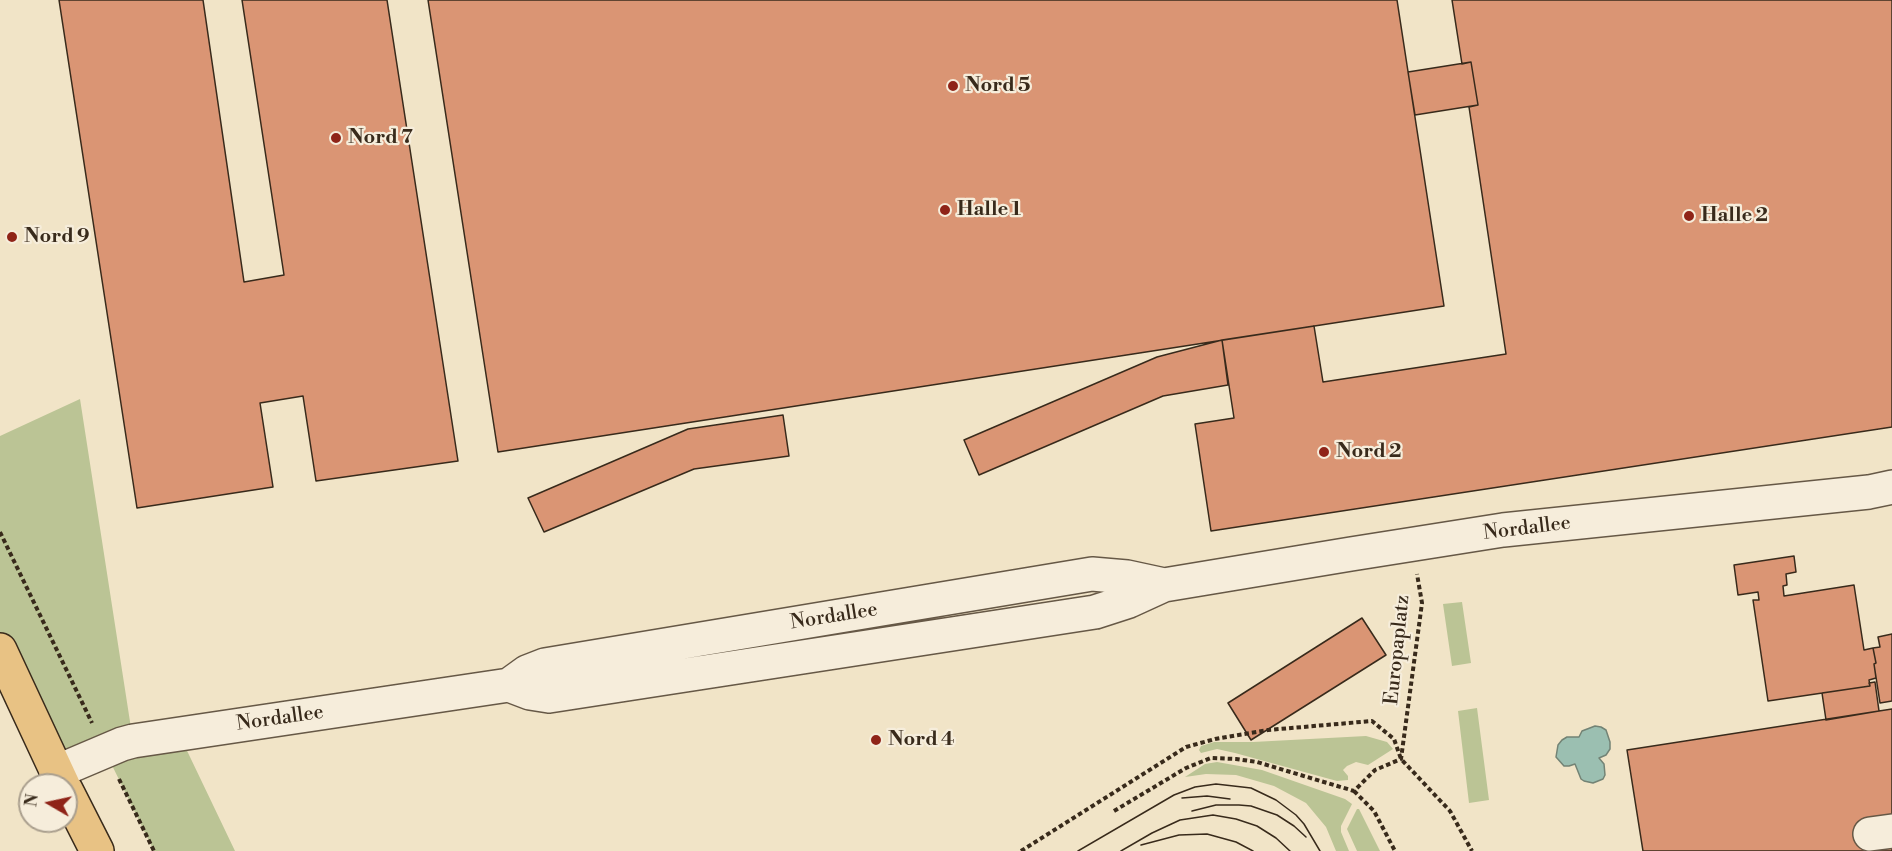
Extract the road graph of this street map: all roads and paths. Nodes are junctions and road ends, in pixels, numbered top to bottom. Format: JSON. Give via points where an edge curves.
{"nodes":[{"id":1,"x":1892,"y":487,"type":"edge"},
{"id":2,"x":0,"y":532,"type":"edge"},
{"id":3,"x":1413,"y":544,"type":"junction"},
{"id":4,"x":0,"y":650,"type":"edge"},
{"id":5,"x":105,"y":751,"type":"junction"},
{"id":6,"x":1401,"y":759,"type":"junction"},
{"id":7,"x":58,"y":773,"type":"edge"},
{"id":8,"x":74,"y":773,"type":"edge"},
{"id":9,"x":1354,"y":791,"type":"junction"},
{"id":10,"x":1114,"y":811,"type":"dead end"},
{"id":11,"x":78,"y":814,"type":"edge"},
{"id":12,"x":97,"y":851,"type":"edge"},
{"id":13,"x":154,"y":851,"type":"edge"},
{"id":14,"x":1021,"y":851,"type":"edge"},
{"id":15,"x":1395,"y":851,"type":"edge"},
{"id":16,"x":1472,"y":851,"type":"edge"}],
"edges":[{"from":1,"to":3,"type":"street","name":"Nordallee","via":[[1503,530]]},
{"from":2,"to":5,"type":"path"},
{"from":3,"to":5,"type":"street","name":"Nordallee","via":[[1164,585],[1092,574],[546,665],[509,685],[133,741]]},
{"from":3,"to":6,"type":"path","name":"Europaplatz","via":[[1422,603]]},
{"from":4,"to":7,"type":"main road"},
{"from":5,"to":8,"type":"street","name":"Nordallee"},
{"from":5,"to":13,"type":"path"},
{"from":6,"to":9,"type":"path","via":[[1375,770]]},
{"from":6,"to":14,"type":"path","name":"Europaplatz","via":[[1394,739],[1372,721],[1215,739],[1186,747]]},
{"from":6,"to":16,"type":"path","name":"Europaplatz","via":[[1450,810]]},
{"from":9,"to":10,"type":"path","via":[[1257,762],[1211,758],[1186,768]]},
{"from":9,"to":15,"type":"path","via":[[1374,811]]},
{"from":11,"to":12,"type":"main road"}]}
